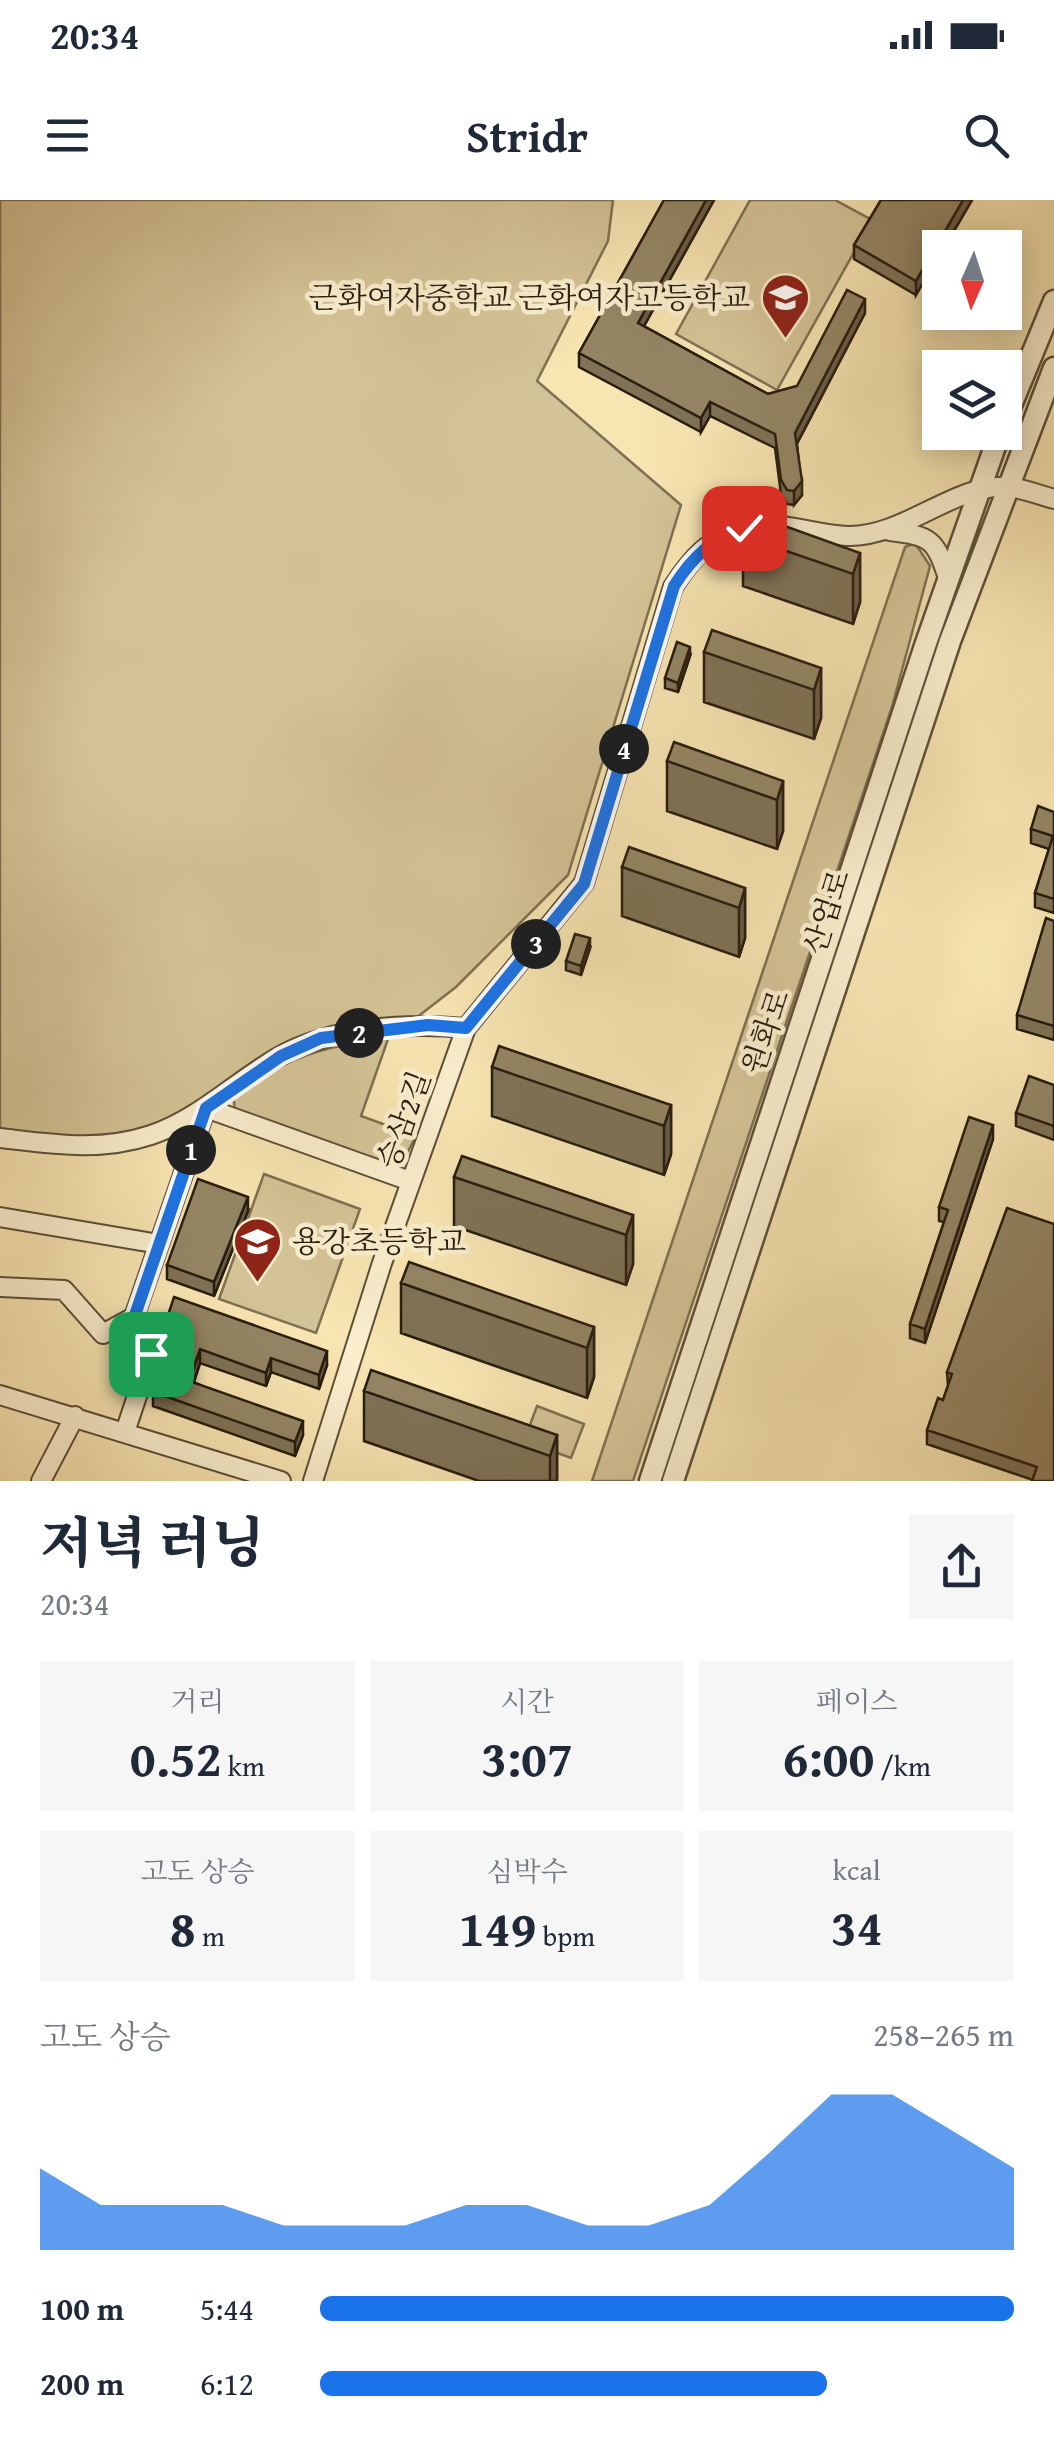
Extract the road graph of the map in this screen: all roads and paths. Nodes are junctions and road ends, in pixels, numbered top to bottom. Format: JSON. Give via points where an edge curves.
{"nodes":[{"id":1,"x":1054,"y":302,"type":"edge"},
{"id":2,"x":1054,"y":368,"type":"edge"},
{"id":3,"x":1022,"y":379,"type":"edge"},
{"id":4,"x":993,"y":450,"type":"edge"},
{"id":5,"x":1006,"y":487,"type":"junction"},
{"id":6,"x":977,"y":494,"type":"junction"},
{"id":7,"x":1054,"y":499,"type":"edge"},
{"id":8,"x":890,"y":530,"type":"junction"},
{"id":9,"x":948,"y":578,"type":"junction"},
{"id":10,"x":466,"y":1028,"type":"junction"},
{"id":11,"x":206,"y":1108,"type":"junction"},
{"id":12,"x":0,"y":1138,"type":"edge"},
{"id":13,"x":410,"y":1181,"type":"junction"},
{"id":14,"x":0,"y":1217,"type":"edge"},
{"id":15,"x":159,"y":1244,"type":"junction"},
{"id":16,"x":0,"y":1287,"type":"edge"},
{"id":17,"x":134,"y":1318,"type":"junction"},
{"id":18,"x":0,"y":1395,"type":"edge"},
{"id":19,"x":75,"y":1416,"type":"junction"},
{"id":20,"x":125,"y":1432,"type":"junction"},
{"id":21,"x":41,"y":1481,"type":"edge"},
{"id":22,"x":281,"y":1481,"type":"edge"},
{"id":23,"x":313,"y":1481,"type":"edge"},
{"id":24,"x":650,"y":1481,"type":"edge"},
{"id":25,"x":673,"y":1481,"type":"edge"}],
"edges":[{"from":1,"to":3,"type":"street"},
{"from":2,"to":5,"type":"street","name":"산업로"},
{"from":4,"to":6,"type":"street","name":"원화로"},
{"from":5,"to":6,"type":"street","name":"승삼2길"},
{"from":5,"to":7,"type":"street"},
{"from":5,"to":25,"type":"street","name":"산업로","via":[[871,872]]},
{"from":6,"to":8,"type":"street","name":"승삼2길"},
{"from":6,"to":9,"type":"street","name":"원화로"},
{"from":8,"to":9,"type":"street","via":[[924,535],[939,550]]},
{"from":8,"to":10,"type":"street","name":"승삼2길","via":[[848,536],[783,525],[744,528],[716,538],[690,559],[674,586],[584,884]]},
{"from":9,"to":24,"type":"street","name":"원화로"},
{"from":10,"to":11,"type":"street","via":[[428,1025],[321,1038],[281,1056]]},
{"from":10,"to":13,"type":"street","name":"승삼2길"},
{"from":11,"to":12,"type":"street","via":[[152,1135],[94,1148]]},
{"from":11,"to":13,"type":"street"},
{"from":11,"to":15,"type":"street"},
{"from":13,"to":23,"type":"street","name":"승삼2길"},
{"from":14,"to":15,"type":"street"},
{"from":15,"to":17,"type":"street"},
{"from":16,"to":17,"type":"street","via":[[64,1290],[104,1334]]},
{"from":17,"to":20,"type":"street","via":[[151,1354]]},
{"from":18,"to":19,"type":"street"},
{"from":19,"to":20,"type":"street"},
{"from":19,"to":21,"type":"street"},
{"from":20,"to":22,"type":"street"}]}
